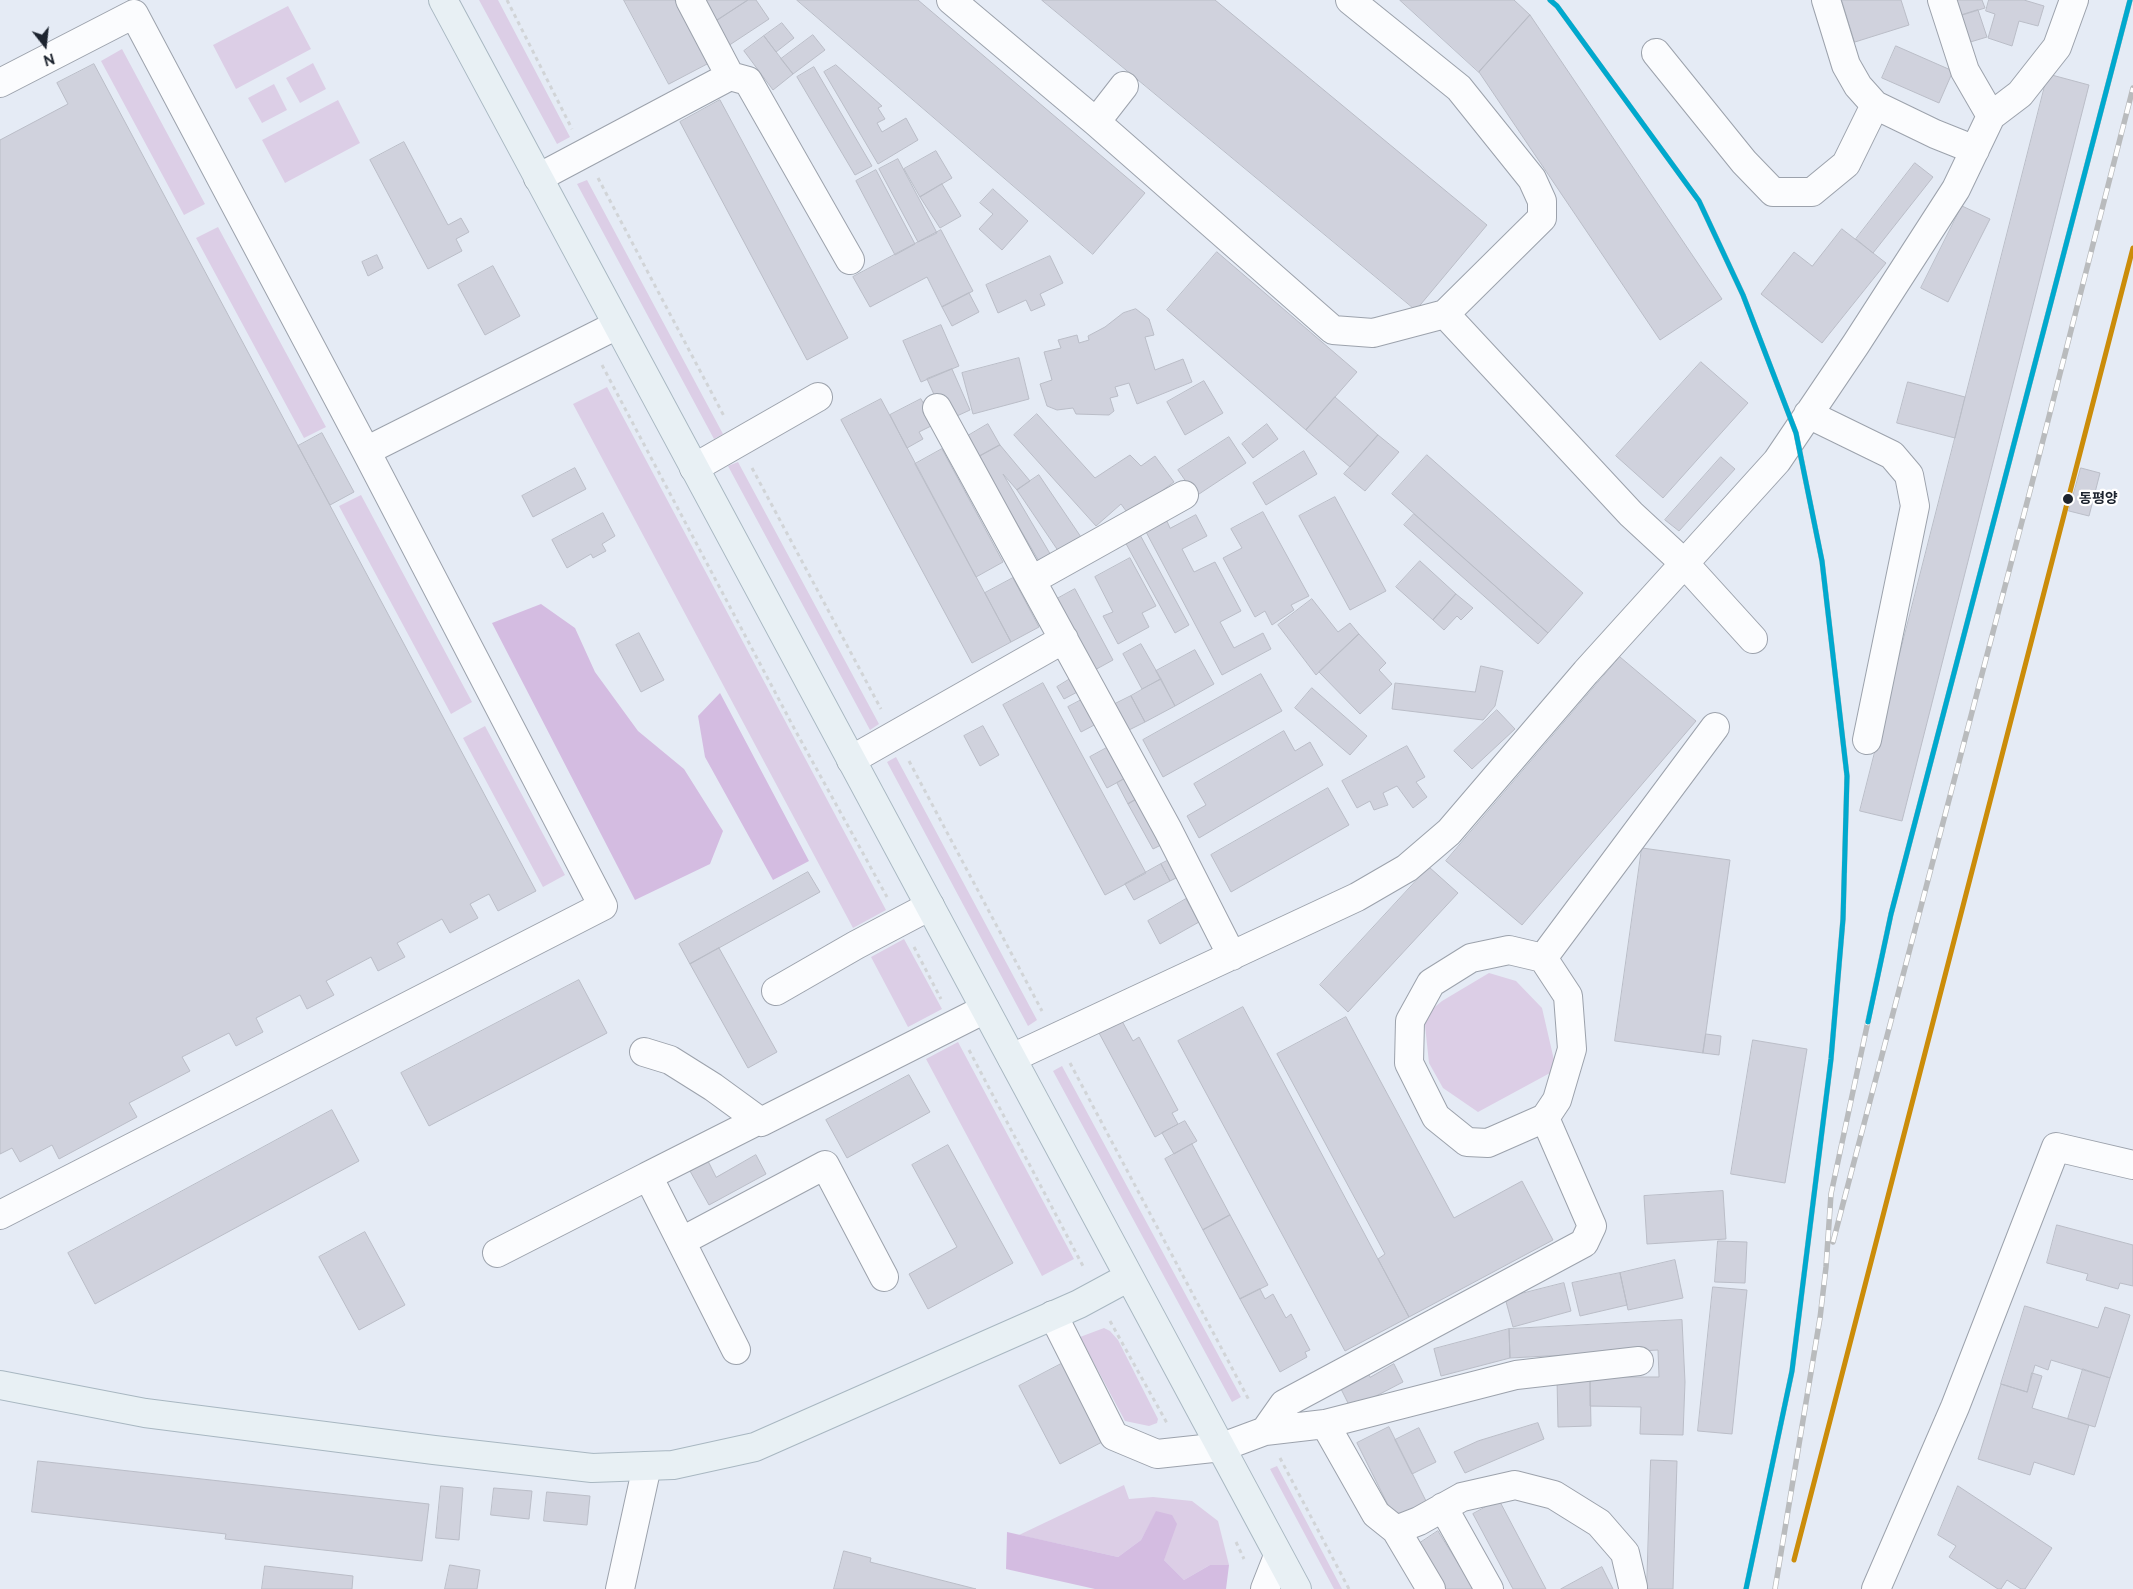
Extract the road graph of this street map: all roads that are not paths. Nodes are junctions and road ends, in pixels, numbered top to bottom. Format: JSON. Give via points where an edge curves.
{"nodes":[{"id":1,"x":443,"y":0,"type":"edge"},
{"id":2,"x":690,"y":0,"type":"edge"},
{"id":3,"x":951,"y":0,"type":"edge"},
{"id":4,"x":1350,"y":0,"type":"edge"},
{"id":5,"x":1826,"y":0,"type":"edge"},
{"id":6,"x":1942,"y":0,"type":"edge"},
{"id":7,"x":2074,"y":0,"type":"edge"},
{"id":8,"x":1656,"y":53,"type":"dead end"},
{"id":9,"x":730,"y":76,"type":"junction"},
{"id":10,"x":0,"y":84,"type":"edge"},
{"id":11,"x":1124,"y":86,"type":"dead end"},
{"id":12,"x":1875,"y":105,"type":"junction"},
{"id":13,"x":1991,"y":116,"type":"junction"},
{"id":14,"x":1096,"y":122,"type":"junction"},
{"id":15,"x":1975,"y":150,"type":"junction"},
{"id":16,"x":538,"y":178,"type":"junction"},
{"id":17,"x":850,"y":260,"type":"dead end"},
{"id":18,"x":1445,"y":314,"type":"junction"},
{"id":19,"x":618,"y":325,"type":"junction"},
{"id":20,"x":818,"y":397,"type":"dead end"},
{"id":21,"x":936,"y":408,"type":"dead end"},
{"id":22,"x":1808,"y":414,"type":"junction"},
{"id":23,"x":366,"y":451,"type":"junction"},
{"id":24,"x":694,"y":468,"type":"junction"},
{"id":25,"x":1184,"y":495,"type":"dead end"},
{"id":26,"x":1684,"y":563,"type":"junction"},
{"id":27,"x":1032,"y":580,"type":"junction"},
{"id":28,"x":1064,"y":639,"type":"junction"},
{"id":29,"x":1753,"y":639,"type":"dead end"},
{"id":30,"x":1715,"y":727,"type":"dead end"},
{"id":31,"x":1867,"y":740,"type":"dead end"},
{"id":32,"x":851,"y":760,"type":"junction"},
{"id":33,"x":930,"y":906,"type":"junction"},
{"id":34,"x":1232,"y":956,"type":"junction"},
{"id":35,"x":1543,"y":958,"type":"junction"},
{"id":36,"x":776,"y":992,"type":"dead end"},
{"id":37,"x":985,"y":1009,"type":"junction"},
{"id":38,"x":644,"y":1052,"type":"dead end"},
{"id":39,"x":1012,"y":1058,"type":"junction"},
{"id":40,"x":1545,"y":1118,"type":"junction"},
{"id":41,"x":759,"y":1120,"type":"junction"},
{"id":42,"x":2133,"y":1165,"type":"edge"},
{"id":43,"x":648,"y":1176,"type":"junction"},
{"id":44,"x":0,"y":1215,"type":"edge"},
{"id":45,"x":682,"y":1241,"type":"junction"},
{"id":46,"x":497,"y":1253,"type":"dead end"},
{"id":47,"x":884,"y":1277,"type":"dead end"},
{"id":48,"x":1129,"y":1277,"type":"junction"},
{"id":49,"x":1053,"y":1315,"type":"junction"},
{"id":50,"x":736,"y":1350,"type":"dead end"},
{"id":51,"x":1639,"y":1360,"type":"dead end"},
{"id":52,"x":0,"y":1385,"type":"edge"},
{"id":53,"x":1325,"y":1424,"type":"junction"},
{"id":54,"x":1265,"y":1431,"type":"junction"},
{"id":55,"x":1222,"y":1447,"type":"junction"},
{"id":56,"x":647,"y":1466,"type":"junction"},
{"id":57,"x":1453,"y":1502,"type":"junction"},
{"id":58,"x":1396,"y":1530,"type":"junction"},
{"id":59,"x":1278,"y":1556,"type":"junction"},
{"id":60,"x":1632,"y":1587,"type":"dead end"},
{"id":61,"x":620,"y":1589,"type":"edge"},
{"id":62,"x":1265,"y":1589,"type":"edge"},
{"id":63,"x":1297,"y":1589,"type":"edge"},
{"id":64,"x":1431,"y":1589,"type":"edge"},
{"id":65,"x":1489,"y":1589,"type":"edge"},
{"id":66,"x":1876,"y":1589,"type":"edge"}],
"edges":[{"from":1,"to":16,"type":"main road"},
{"from":2,"to":9,"type":"street"},
{"from":3,"to":14,"type":"street"},
{"from":4,"to":18,"type":"street","via":[[1459,88],[1532,179],[1542,202],[1542,218]]},
{"from":5,"to":12,"type":"street","via":[[1846,65],[1858,86]]},
{"from":6,"to":13,"type":"street","via":[[1965,71]]},
{"from":7,"to":13,"type":"street","via":[[2057,47],[2020,94]]},
{"from":8,"to":12,"type":"street","via":[[1744,162],[1773,192],[1812,192],[1839,170],[1846,164]]},
{"from":9,"to":16,"type":"street"},
{"from":9,"to":17,"type":"street","via":[[748,81]]},
{"from":10,"to":23,"type":"street","via":[[134,14]]},
{"from":11,"to":14,"type":"street"},
{"from":12,"to":15,"type":"street"},
{"from":13,"to":15,"type":"street"},
{"from":14,"to":18,"type":"street","via":[[1333,330],[1373,333]]},
{"from":15,"to":22,"type":"street","via":[[1956,189]]},
{"from":16,"to":19,"type":"main road"},
{"from":18,"to":26,"type":"street","via":[[1631,514]]},
{"from":19,"to":23,"type":"street"},
{"from":19,"to":24,"type":"main road"},
{"from":20,"to":24,"type":"street"},
{"from":21,"to":27,"type":"street"},
{"from":22,"to":26,"type":"street","via":[[1777,461]]},
{"from":22,"to":31,"type":"street","via":[[1892,455],[1909,475],[1915,506]]},
{"from":23,"to":44,"type":"street","via":[[603,906]]},
{"from":24,"to":32,"type":"main road"},
{"from":25,"to":27,"type":"street"},
{"from":26,"to":29,"type":"street"},
{"from":26,"to":34,"type":"street","via":[[1449,832],[1407,868],[1357,896]]},
{"from":27,"to":28,"type":"street"},
{"from":28,"to":32,"type":"street"},
{"from":28,"to":34,"type":"street"},
{"from":30,"to":35,"type":"street"},
{"from":32,"to":33,"type":"main road"},
{"from":33,"to":36,"type":"street","via":[[856,944]]},
{"from":33,"to":37,"type":"main road"},
{"from":34,"to":39,"type":"street"},
{"from":35,"to":40,"type":"street","via":[[1568,996],[1572,1049],[1557,1100]]},
{"from":35,"to":40,"type":"street","via":[[1508,950],[1471,958],[1431,983],[1410,1021],[1409,1063],[1436,1117],[1467,1142],[1488,1143]]},
{"from":37,"to":39,"type":"main road"},
{"from":37,"to":41,"type":"street","via":[[761,1122]]},
{"from":38,"to":41,"type":"street","via":[[670,1060]]},
{"from":39,"to":48,"type":"main road"},
{"from":40,"to":54,"type":"street","via":[[1592,1226],[1584,1244],[1284,1404]]},
{"from":41,"to":43,"type":"street"},
{"from":42,"to":66,"type":"street","via":[[2056,1147],[1955,1407]]},
{"from":43,"to":45,"type":"street"},
{"from":43,"to":46,"type":"street"},
{"from":45,"to":47,"type":"street","via":[[825,1164]]},
{"from":45,"to":50,"type":"street"},
{"from":48,"to":49,"type":"main road"},
{"from":48,"to":55,"type":"main road"},
{"from":49,"to":55,"type":"street","via":[[1114,1436],[1157,1454]]},
{"from":49,"to":56,"type":"main road","via":[[755,1447],[673,1465]]},
{"from":51,"to":53,"type":"street","via":[[1516,1375]]},
{"from":52,"to":56,"type":"main road","via":[[145,1413],[434,1450],[592,1468]]},
{"from":53,"to":54,"type":"street"},
{"from":53,"to":58,"type":"street","via":[[1376,1514]]},
{"from":54,"to":55,"type":"street"},
{"from":55,"to":59,"type":"main road"},
{"from":56,"to":61,"type":"street"},
{"from":57,"to":58,"type":"street"},
{"from":57,"to":60,"type":"street","via":[[1515,1485],[1554,1495],[1600,1523],[1625,1553]]},
{"from":57,"to":65,"type":"street"},
{"from":58,"to":64,"type":"street"},
{"from":59,"to":62,"type":"street"},
{"from":59,"to":63,"type":"main road"}]}
